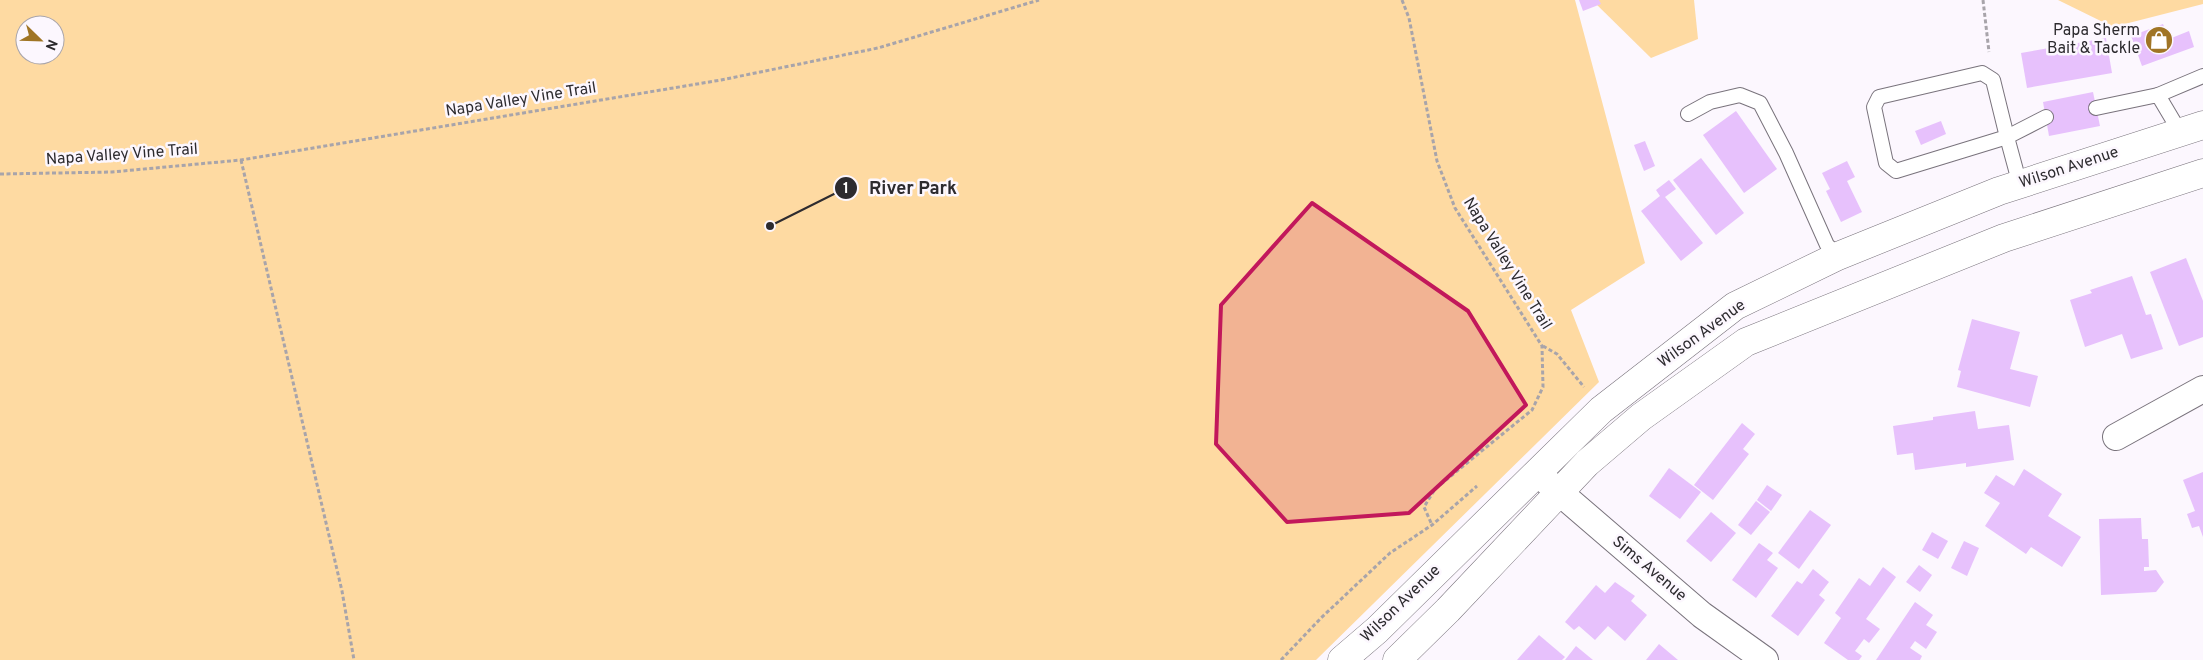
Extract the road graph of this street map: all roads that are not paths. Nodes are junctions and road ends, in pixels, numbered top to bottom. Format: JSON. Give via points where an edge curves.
{"nodes":[{"id":1,"x":2203,"y":76,"type":"edge"},
{"id":2,"x":2158,"y":96,"type":"junction"},
{"id":3,"x":2096,"y":108,"type":"dead end"},
{"id":4,"x":1688,"y":114,"type":"dead end"},
{"id":5,"x":2046,"y":117,"type":"dead end"},
{"id":6,"x":2192,"y":128,"type":"edge"},
{"id":7,"x":2007,"y":137,"type":"junction"},
{"id":8,"x":2203,"y":173,"type":"edge"},
{"id":9,"x":2020,"y":185,"type":"junction"},
{"id":10,"x":1838,"y":256,"type":"junction"},
{"id":11,"x":2203,"y":389,"type":"edge"},
{"id":12,"x":2116,"y":437,"type":"dead end"},
{"id":13,"x":1537,"y":473,"type":"junction"},
{"id":14,"x":1558,"y":494,"type":"junction"},
{"id":15,"x":1342,"y":660,"type":"edge"},
{"id":16,"x":1397,"y":660,"type":"edge"},
{"id":17,"x":1765,"y":660,"type":"edge"}],
"edges":[{"from":1,"to":2,"type":"lane"},
{"from":2,"to":3,"type":"lane"},
{"from":2,"to":6,"type":"lane"},
{"from":4,"to":10,"type":"lane","via":[[1710,102],[1740,95],[1760,103],[1786,153],[1826,245]]},
{"from":5,"to":7,"type":"lane"},
{"from":6,"to":9,"type":"main road","name":"Wilson Avenue"},
{"from":7,"to":7,"type":"lane","via":[[1993,80],[1982,73],[1879,98],[1874,108],[1886,163],[1896,171]]},
{"from":7,"to":9,"type":"lane"},
{"from":8,"to":14,"type":"main road","name":"Wilson Avenue","via":[[2004,238],[1746,342],[1642,416],[1587,463]]},
{"from":9,"to":10,"type":"main road","name":"Wilson Avenue"},
{"from":10,"to":13,"type":"main road","name":"Wilson Avenue","via":[[1735,306],[1601,410]]},
{"from":11,"to":12,"type":"street"},
{"from":13,"to":14,"type":"street","name":"Sims Avenue"},
{"from":13,"to":15,"type":"main road","name":"Wilson Avenue","via":[[1377,630]]},
{"from":14,"to":16,"type":"main road","name":"Wilson Avenue"},
{"from":14,"to":17,"type":"street","name":"Sims Avenue","via":[[1702,614]]}]}
